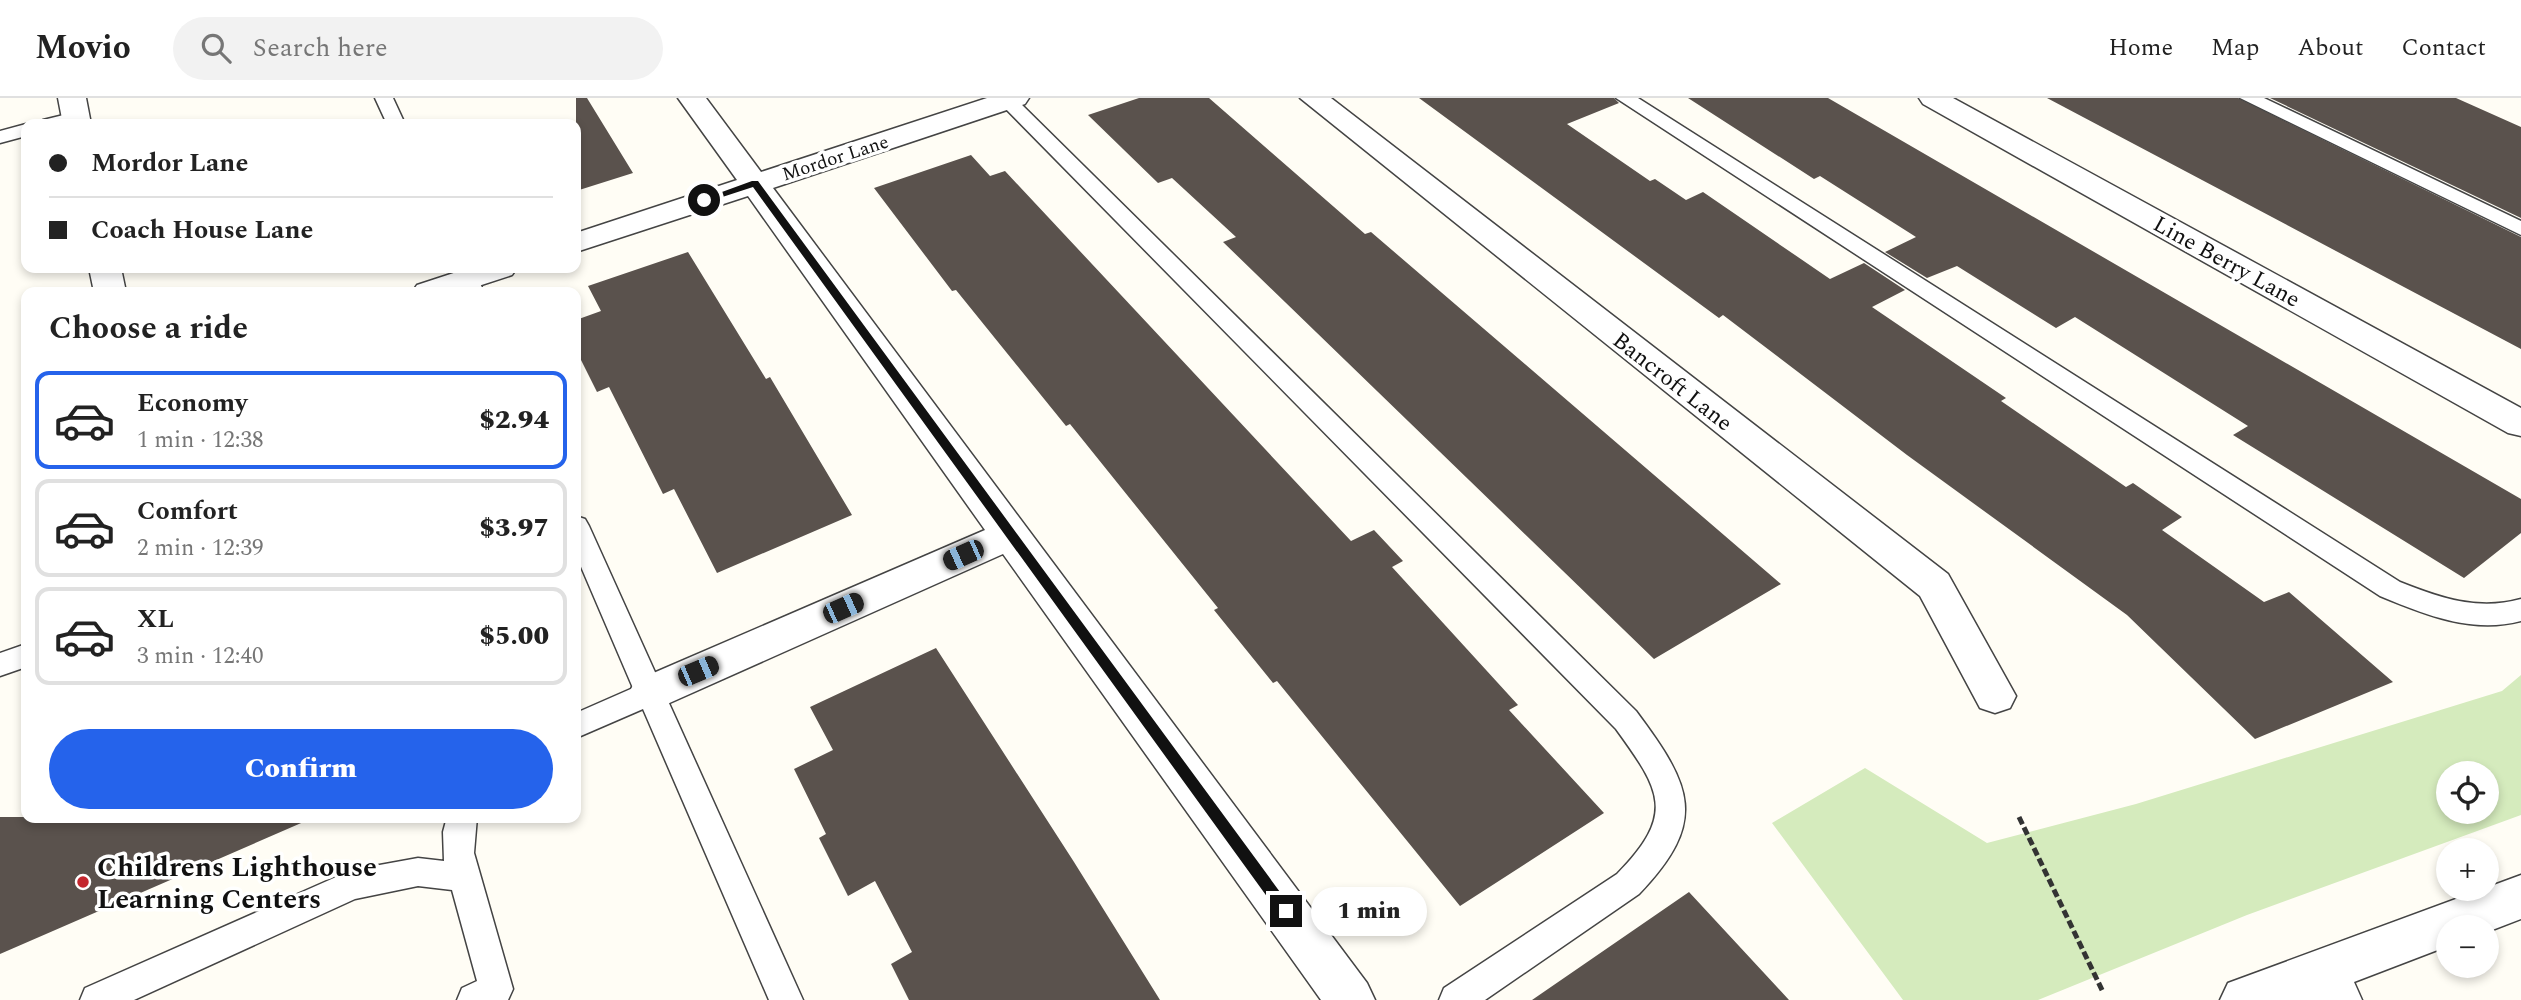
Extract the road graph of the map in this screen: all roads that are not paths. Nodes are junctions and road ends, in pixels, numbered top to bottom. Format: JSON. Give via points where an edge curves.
{"nodes":[{"id":1,"x":384,"y":98,"type":"edge"},
{"id":2,"x":692,"y":98,"type":"edge"},
{"id":3,"x":1314,"y":98,"type":"edge"},
{"id":4,"x":1625,"y":98,"type":"edge"},
{"id":5,"x":1933,"y":98,"type":"edge"},
{"id":6,"x":2249,"y":98,"type":"edge"},
{"id":7,"x":1009,"y":99,"type":"edge"},
{"id":8,"x":394,"y":119,"type":"edge"},
{"id":9,"x":21,"y":131,"type":"edge"},
{"id":10,"x":0,"y":137,"type":"edge"},
{"id":11,"x":755,"y":183,"type":"junction"},
{"id":12,"x":2521,"y":229,"type":"edge"},
{"id":13,"x":581,"y":241,"type":"edge"},
{"id":14,"x":487,"y":273,"type":"edge"},
{"id":15,"x":468,"y":280,"type":"edge"},
{"id":16,"x":445,"y":287,"type":"edge"},
{"id":17,"x":2521,"y":424,"type":"edge"},
{"id":18,"x":1012,"y":534,"type":"junction"},
{"id":19,"x":581,"y":537,"type":"edge"},
{"id":20,"x":2521,"y":610,"type":"edge"},
{"id":21,"x":21,"y":657,"type":"edge"},
{"id":22,"x":0,"y":665,"type":"edge"},
{"id":23,"x":650,"y":693,"type":"junction"},
{"id":24,"x":1995,"y":696,"type":"dead end"},
{"id":25,"x":581,"y":724,"type":"edge"},
{"id":26,"x":460,"y":823,"type":"edge"},
{"id":27,"x":463,"y":877,"type":"junction"},
{"id":28,"x":2521,"y":897,"type":"edge"},
{"id":29,"x":2325,"y":986,"type":"edge"},
{"id":30,"x":490,"y":996,"type":"edge"},
{"id":31,"x":97,"y":1000,"type":"edge"},
{"id":32,"x":786,"y":1000,"type":"edge"},
{"id":33,"x":1350,"y":1000,"type":"edge"},
{"id":34,"x":1456,"y":1000,"type":"edge"},
{"id":35,"x":2245,"y":1000,"type":"edge"}],
"edges":[{"from":1,"to":8,"type":"lane"},
{"from":2,"to":11,"type":"street"},
{"from":3,"to":24,"type":"street","name":"Bancroft Lane","via":[[1934,585]]},
{"from":4,"to":20,"type":"lane","via":[[2390,589],[2447,611],[2494,614]]},
{"from":5,"to":17,"type":"street","name":"Line Berry Lane"},
{"from":6,"to":12,"type":"lane"},
{"from":7,"to":11,"type":"street","name":"Mordor Lane"},
{"from":7,"to":34,"type":"lane","via":[[1626,720],[1669,782],[1673,808],[1667,838],[1652,863]]},
{"from":9,"to":10,"type":"lane"},
{"from":11,"to":13,"type":"street","name":"Mordor Lane"},
{"from":11,"to":18,"type":"street"},
{"from":14,"to":15,"type":"street"},
{"from":15,"to":16,"type":"street"},
{"from":18,"to":23,"type":"street"},
{"from":18,"to":33,"type":"street"},
{"from":19,"to":23,"type":"lane"},
{"from":21,"to":22,"type":"lane"},
{"from":23,"to":25,"type":"lane"},
{"from":23,"to":32,"type":"lane"},
{"from":26,"to":27,"type":"lane","via":[[458,853]]},
{"from":27,"to":30,"type":"lane"},
{"from":27,"to":31,"type":"lane","via":[[418,872],[352,885]]},
{"from":28,"to":29,"type":"street"},
{"from":29,"to":35,"type":"street"}]}
